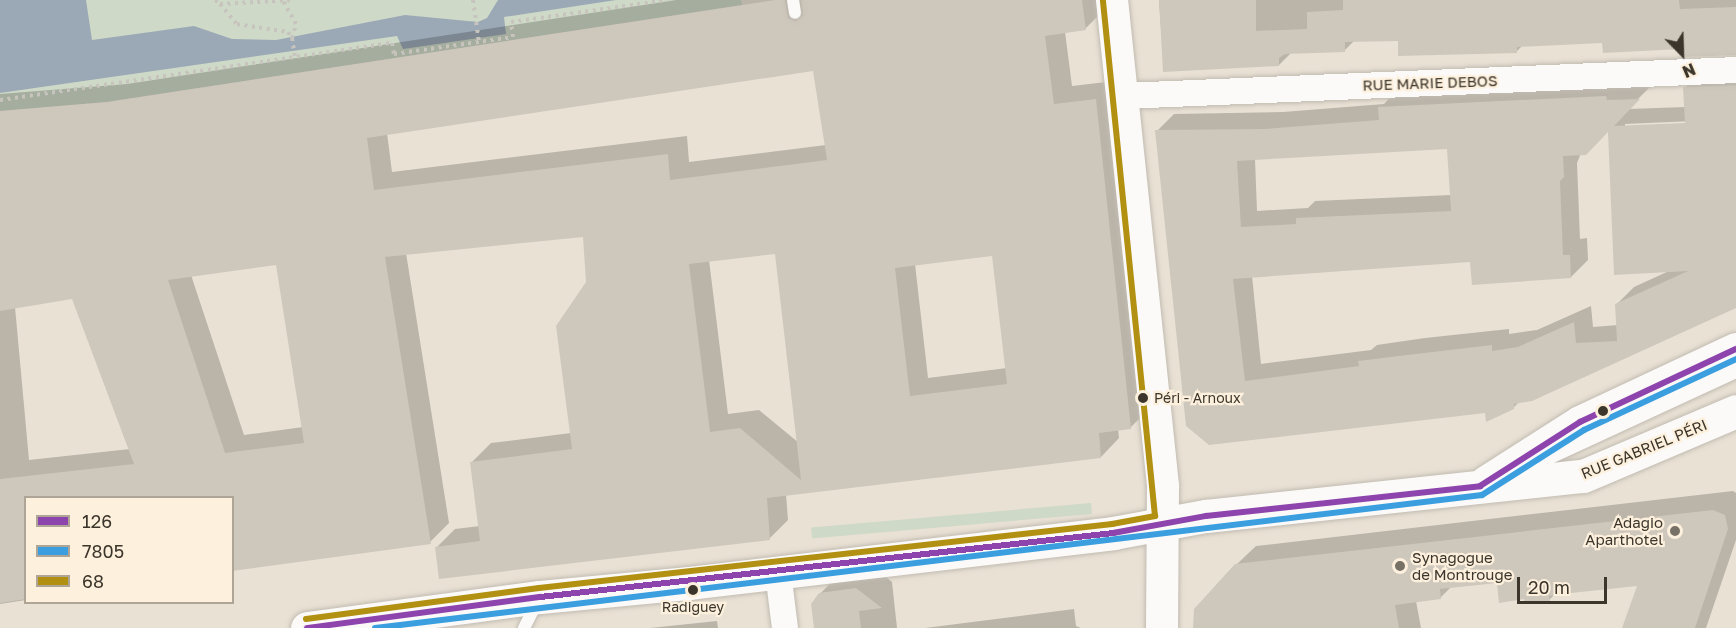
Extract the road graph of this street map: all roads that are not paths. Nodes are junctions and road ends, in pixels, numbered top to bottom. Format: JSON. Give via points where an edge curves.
{"nodes":[{"id":1,"x":793,"y":0,"type":"edge"},
{"id":2,"x":1112,"y":0,"type":"edge"},
{"id":3,"x":795,"y":13,"type":"dead end"},
{"id":4,"x":1736,"y":70,"type":"edge"},
{"id":5,"x":1124,"y":96,"type":"junction"},
{"id":6,"x":1736,"y":349,"type":"edge"},
{"id":7,"x":1736,"y":372,"type":"edge"},
{"id":8,"x":1736,"y":411,"type":"edge"},
{"id":9,"x":1480,"y":486,"type":"junction"},
{"id":10,"x":1165,"y":523,"type":"junction"},
{"id":11,"x":778,"y":572,"type":"junction"},
{"id":12,"x":540,"y":597,"type":"junction"},
{"id":13,"x":440,"y":620,"type":"edge"},
{"id":14,"x":308,"y":628,"type":"edge"},
{"id":15,"x":524,"y":628,"type":"edge"},
{"id":16,"x":784,"y":628,"type":"edge"},
{"id":17,"x":1162,"y":628,"type":"edge"}],
"edges":[{"from":1,"to":3,"type":"lane"},
{"from":2,"to":5,"type":"street"},
{"from":4,"to":5,"type":"street","name":"RUE MARIE DEBOS"},
{"from":5,"to":10,"type":"street"},
{"from":6,"to":9,"type":"main road","name":"RUE GABRIEL PÉRI","via":[[1580,422]]},
{"from":7,"to":9,"type":"lane","name":"RUE GABRIEL PÉRI"},
{"from":8,"to":9,"type":"main road","name":"RUE GABRIEL PÉRI","via":[[1582,476]]},
{"from":9,"to":10,"type":"main road","name":"RUE GABRIEL PÉRI"},
{"from":10,"to":11,"type":"main road","name":"RUE GABRIEL PÉRI","via":[[1113,533]]},
{"from":10,"to":17,"type":"street"},
{"from":11,"to":12,"type":"main road","name":"RUE GABRIEL PÉRI"},
{"from":11,"to":16,"type":"street"},
{"from":12,"to":13,"type":"main road","name":"RUE GABRIEL PÉRI"},
{"from":12,"to":15,"type":"lane"},
{"from":13,"to":14,"type":"main road","name":"RUE GABRIEL PÉRI"}]}
